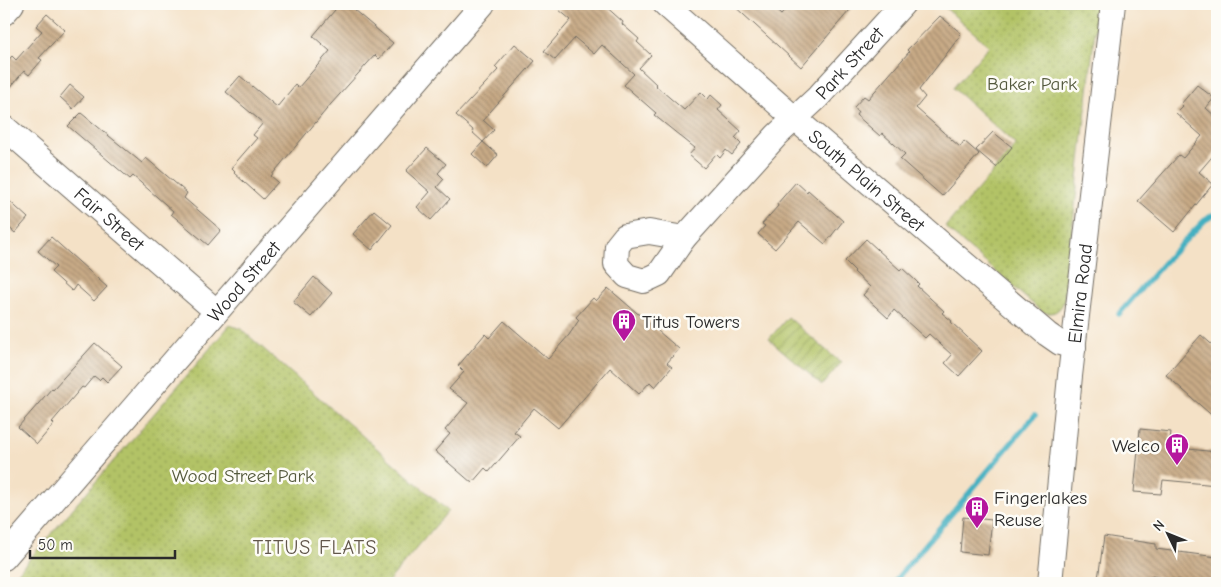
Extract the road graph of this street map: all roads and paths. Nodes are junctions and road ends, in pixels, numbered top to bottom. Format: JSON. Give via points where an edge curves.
{"nodes":[{"id":1,"x":12,"y":4,"type":"edge"},
{"id":2,"x":483,"y":4,"type":"edge"},
{"id":3,"x":665,"y":4,"type":"edge"},
{"id":4,"x":903,"y":4,"type":"edge"},
{"id":5,"x":1113,"y":4,"type":"edge"},
{"id":6,"x":4,"y":13,"type":"edge"},
{"id":7,"x":794,"y":118,"type":"junction"},
{"id":8,"x":4,"y":127,"type":"edge"},
{"id":9,"x":684,"y":238,"type":"dead end"},
{"id":10,"x":216,"y":311,"type":"junction"},
{"id":11,"x":1074,"y":347,"type":"junction"},
{"id":12,"x":4,"y":558,"type":"edge"},
{"id":13,"x":1050,"y":583,"type":"edge"}],
"edges":[{"from":1,"to":6,"type":"street"},
{"from":2,"to":10,"type":"street","name":"Wood Street"},
{"from":3,"to":7,"type":"street","name":"South Plain Street"},
{"from":4,"to":7,"type":"street","name":"Park Street","via":[[817,98]]},
{"from":5,"to":11,"type":"street","name":"Elmira Road"},
{"from":7,"to":9,"type":"street","name":"Park Street"},
{"from":7,"to":11,"type":"street","name":"South Plain Street","via":[[1047,334]]},
{"from":8,"to":10,"type":"street","name":"Fair Street"},
{"from":10,"to":12,"type":"street","name":"Wood Street"},
{"from":11,"to":13,"type":"street","name":"Elmira Road"}]}
